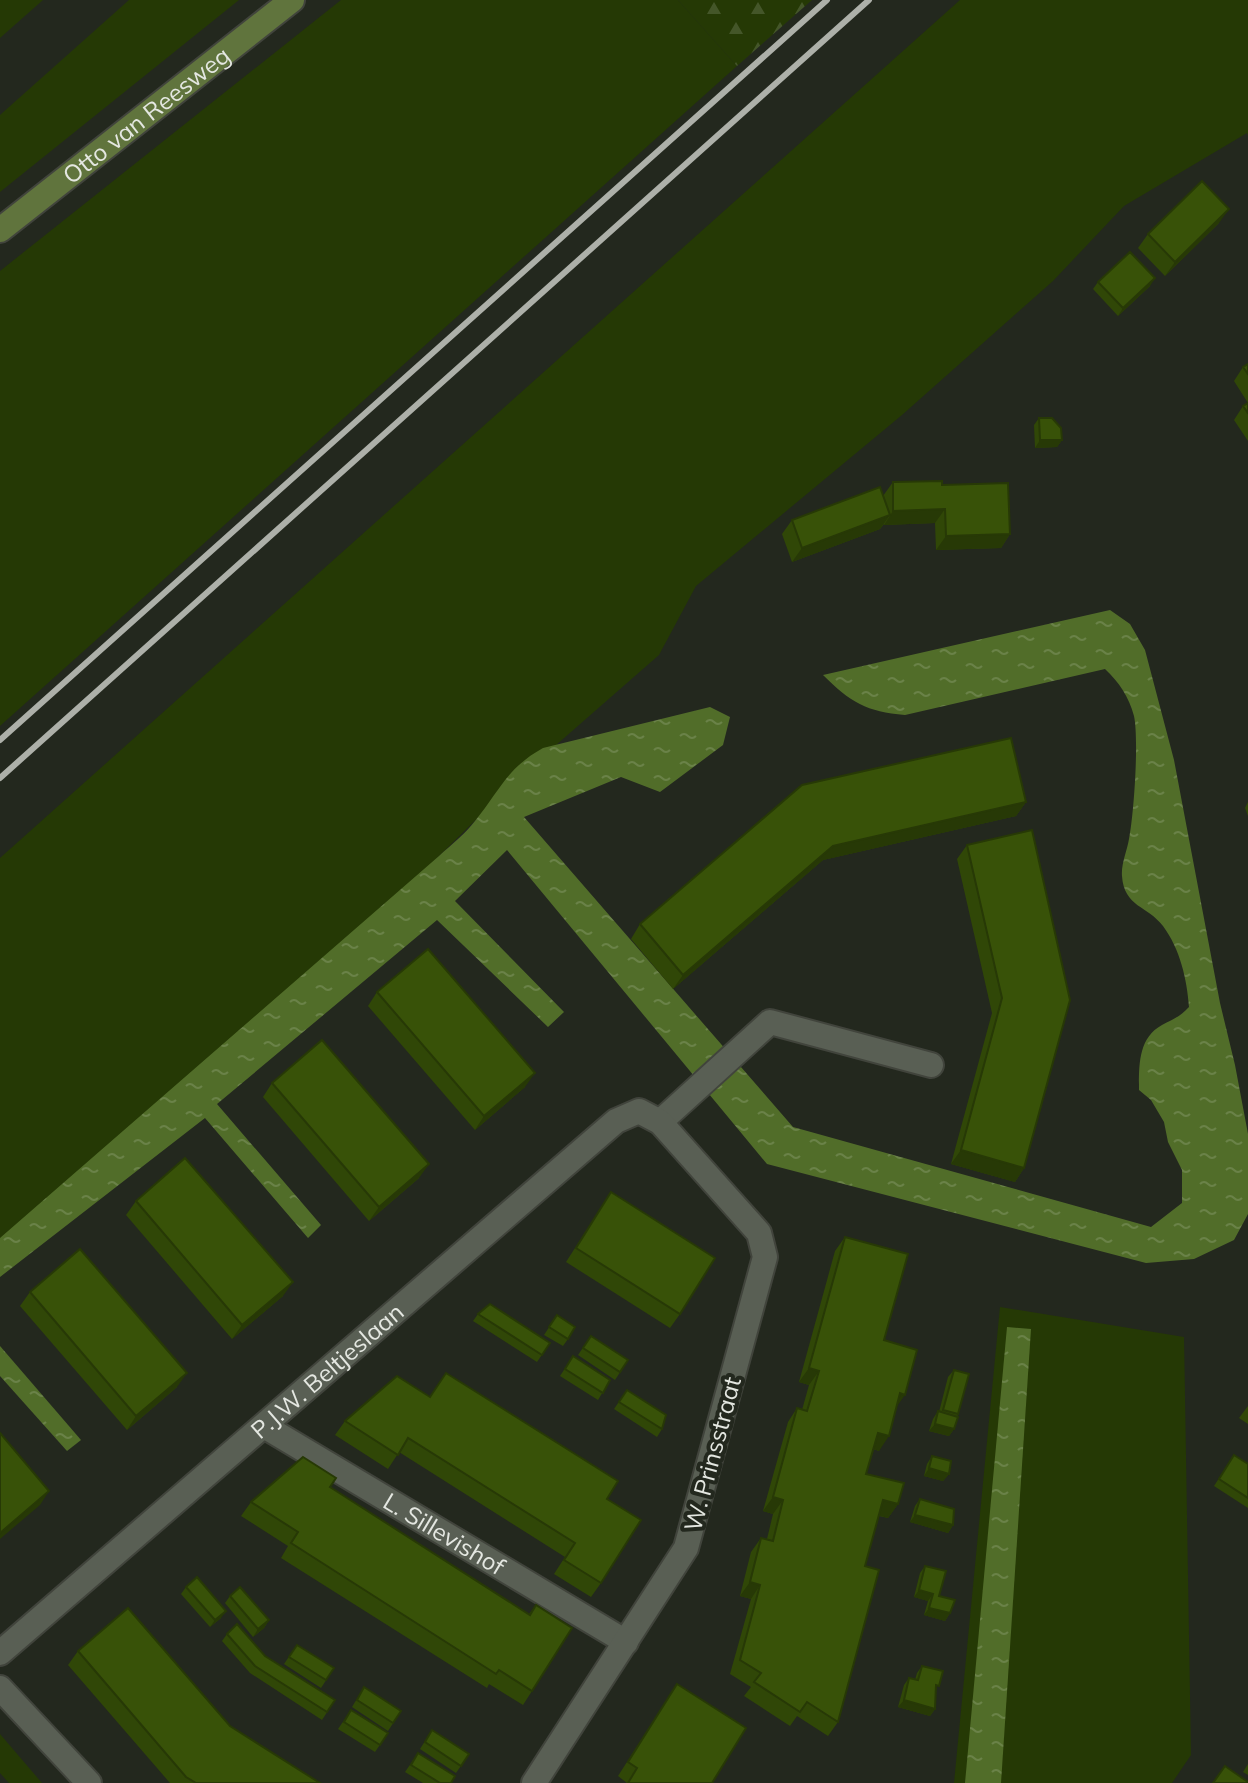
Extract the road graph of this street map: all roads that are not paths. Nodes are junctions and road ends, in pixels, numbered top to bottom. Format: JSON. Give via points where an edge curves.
{"nodes":[{"id":1,"x":292,"y":0,"type":"edge"},
{"id":2,"x":0,"y":230,"type":"edge"},
{"id":3,"x":931,"y":1065,"type":"dead end"},
{"id":4,"x":660,"y":1122,"type":"junction"},
{"id":5,"x":264,"y":1426,"type":"junction"},
{"id":6,"x":626,"y":1642,"type":"junction"},
{"id":7,"x":0,"y":1653,"type":"edge"},
{"id":8,"x":0,"y":1688,"type":"edge"},
{"id":9,"x":89,"y":1783,"type":"edge"},
{"id":10,"x":534,"y":1783,"type":"edge"}],
"edges":[{"from":1,"to":2,"type":"street","name":"Otto van Reesweg"},
{"from":3,"to":4,"type":"street","via":[[770,1022]]},
{"from":4,"to":5,"type":"street","name":"P.J.W. Beltjeslaan","via":[[639,1111],[616,1121]]},
{"from":4,"to":6,"type":"street","name":"W. Prinsstraat","via":[[759,1233],[765,1257],[686,1548]]},
{"from":5,"to":6,"type":"street","name":"L. Sillevishof"},
{"from":5,"to":7,"type":"street","name":"P.J.W. Beltjeslaan"},
{"from":6,"to":10,"type":"street","name":"W. Prinsstraat"},
{"from":8,"to":9,"type":"street"}]}
